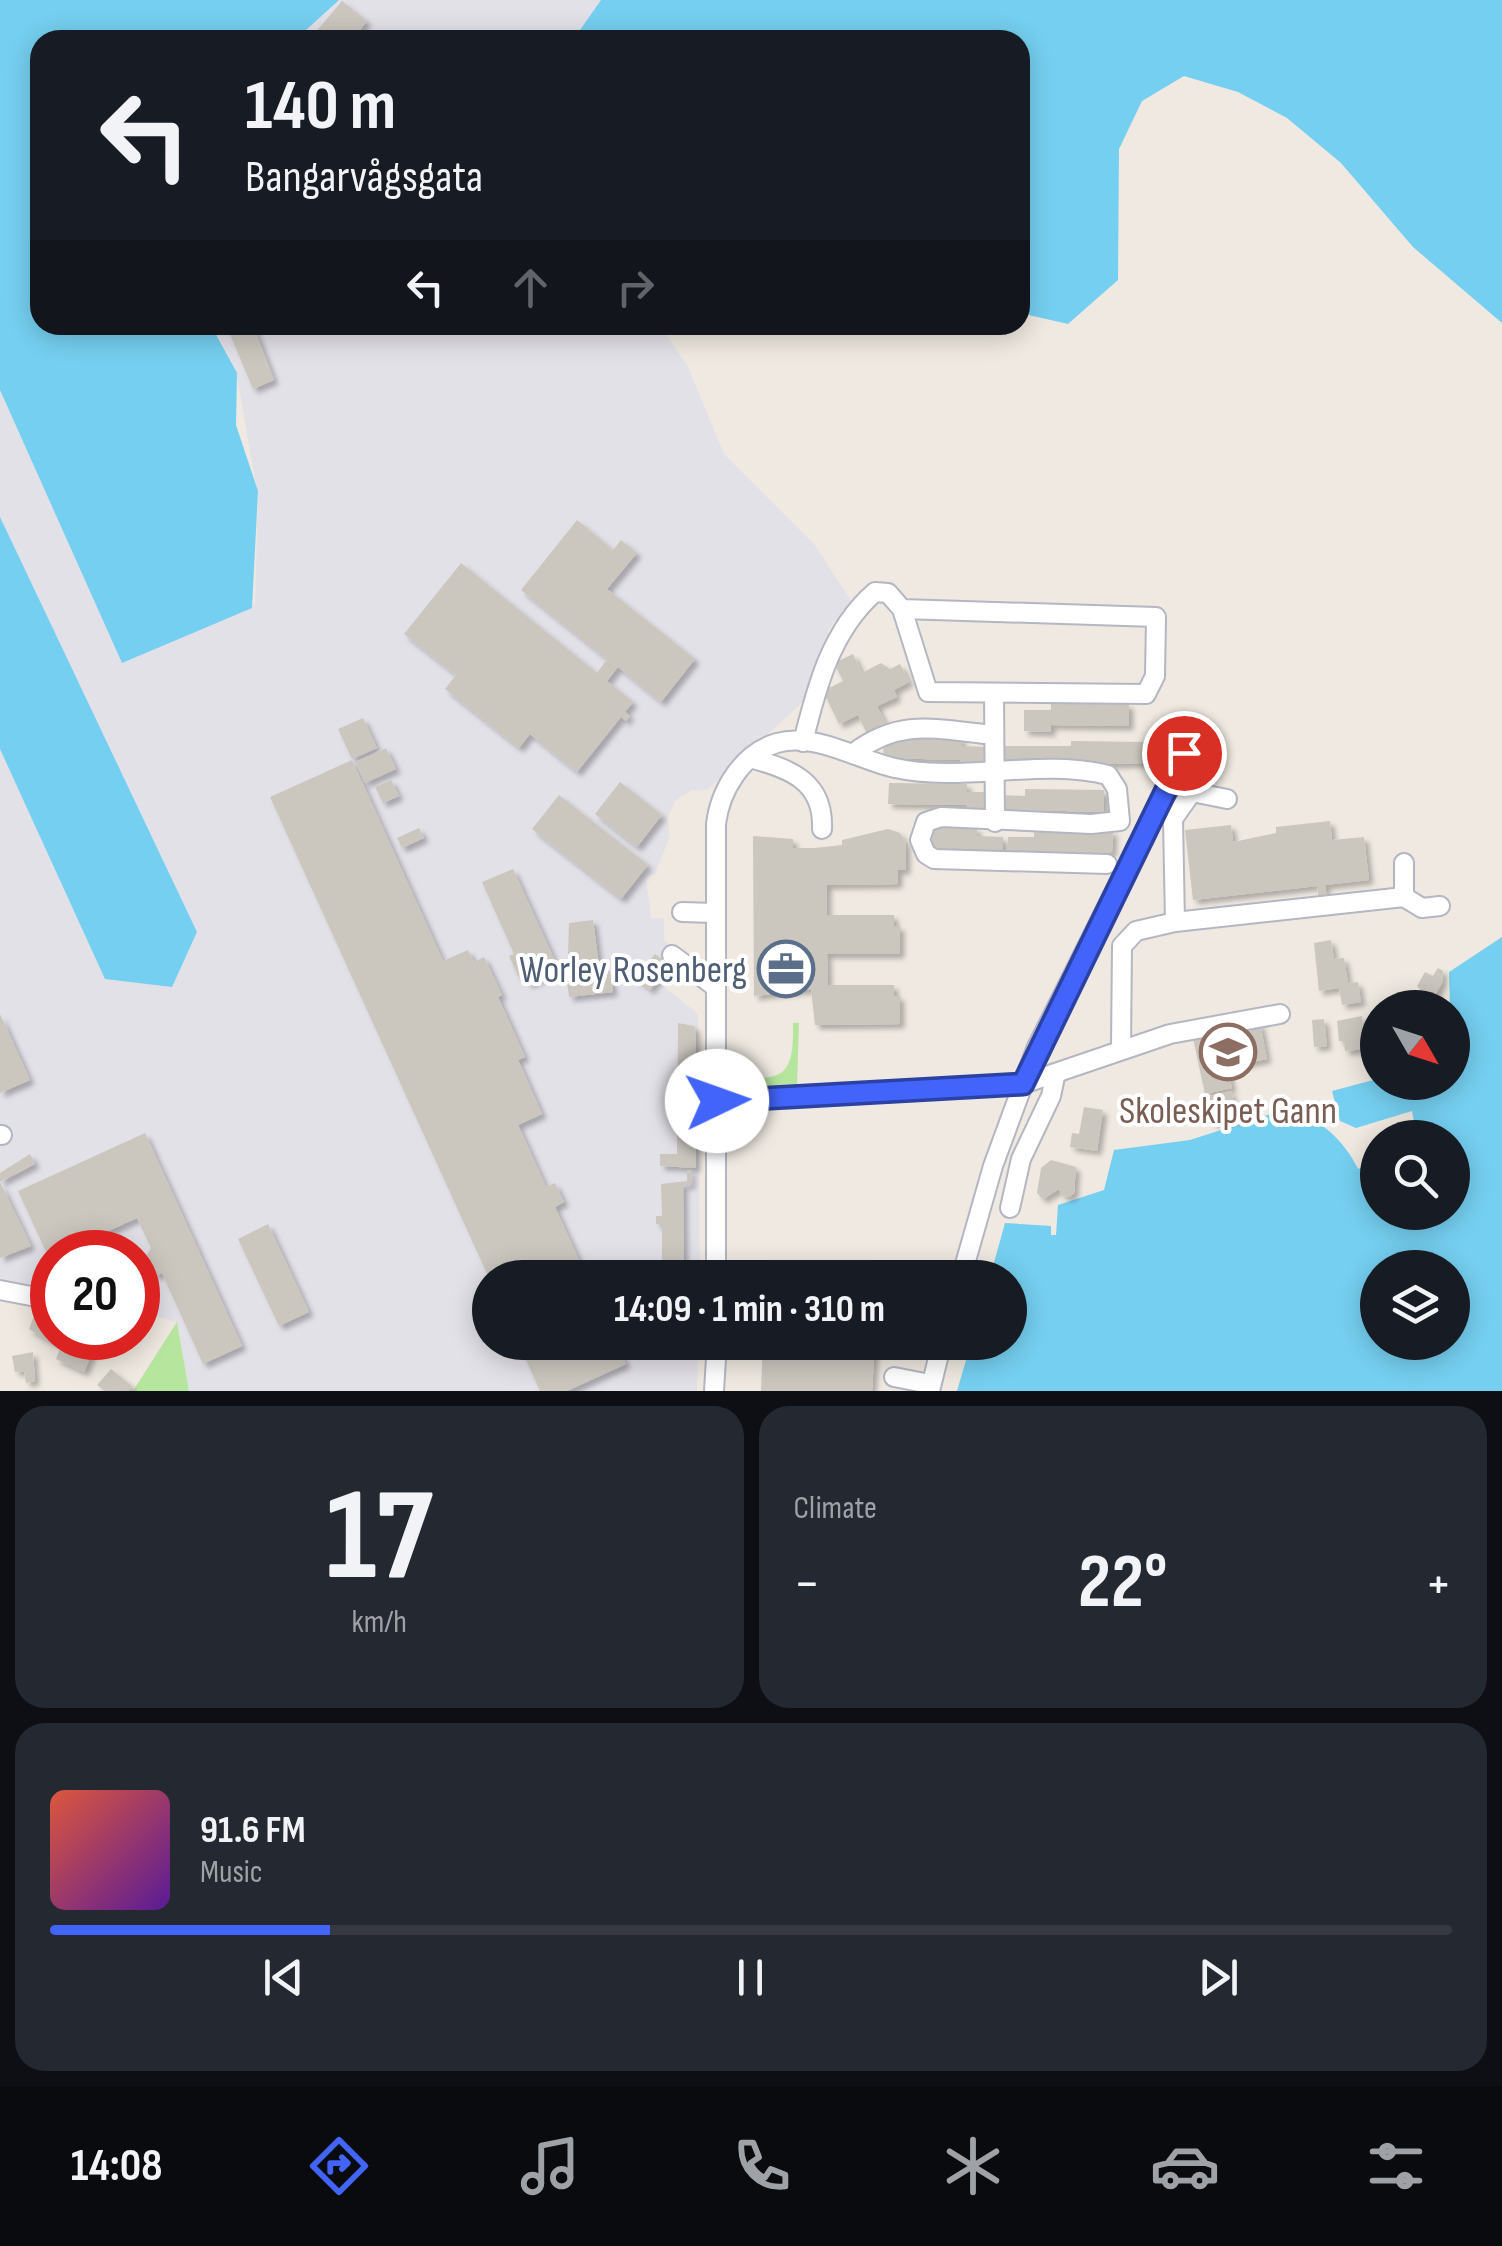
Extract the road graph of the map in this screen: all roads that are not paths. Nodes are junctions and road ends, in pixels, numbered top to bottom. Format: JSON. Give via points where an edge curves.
{"nodes":[{"id":1,"x":902,"y":609,"type":"junction"},
{"id":2,"x":994,"y":692,"type":"junction"},
{"id":3,"x":994,"y":735,"type":"junction"},
{"id":4,"x":803,"y":742,"type":"junction"},
{"id":5,"x":855,"y":752,"type":"junction"},
{"id":6,"x":1184,"y":753,"type":"dead end"},
{"id":7,"x":750,"y":758,"type":"junction"},
{"id":8,"x":996,"y":771,"type":"junction"},
{"id":9,"x":1227,"y":799,"type":"dead end"},
{"id":10,"x":996,"y":822,"type":"junction"},
{"id":11,"x":822,"y":829,"type":"dead end"},
{"id":12,"x":1404,"y":863,"type":"dead end"},
{"id":13,"x":1106,"y":864,"type":"dead end"},
{"id":14,"x":1404,"y":897,"type":"junction"},
{"id":15,"x":1440,"y":906,"type":"dead end"},
{"id":16,"x":682,"y":912,"type":"dead end"},
{"id":17,"x":714,"y":914,"type":"junction"},
{"id":18,"x":1176,"y":922,"type":"junction"},
{"id":19,"x":672,"y":955,"type":"dead end"},
{"id":20,"x":714,"y":986,"type":"junction"},
{"id":21,"x":1280,"y":1014,"type":"dead end"},
{"id":22,"x":1120,"y":1048,"type":"junction"},
{"id":23,"x":1054,"y":1077,"type":"junction"},
{"id":24,"x":1023,"y":1084,"type":"junction"},
{"id":25,"x":717,"y":1101,"type":"junction"},
{"id":26,"x":1010,"y":1208,"type":"dead end"},
{"id":27,"x":716,"y":1260,"type":"edge"},
{"id":28,"x":967,"y":1260,"type":"edge"},
{"id":29,"x":0,"y":1290,"type":"edge"},
{"id":30,"x":30,"y":1296,"type":"edge"},
{"id":31,"x":715,"y":1360,"type":"edge"},
{"id":32,"x":937,"y":1360,"type":"edge"},
{"id":33,"x":894,"y":1377,"type":"dead end"},
{"id":34,"x":930,"y":1387,"type":"edge"},
{"id":35,"x":714,"y":1391,"type":"edge"}],
"edges":[{"from":1,"to":2,"type":"street","via":[[928,692]]},
{"from":1,"to":2,"type":"street","via":[[1156,616],[1155,676],[1146,694]]},
{"from":1,"to":4,"type":"street","via":[[888,593],[876,592],[849,623],[816,688]]},
{"from":2,"to":3,"type":"street"},
{"from":3,"to":5,"type":"street","via":[[903,728]]},
{"from":3,"to":8,"type":"street"},
{"from":4,"to":5,"type":"street"},
{"from":4,"to":7,"type":"street","via":[[772,744]]},
{"from":5,"to":8,"type":"street","via":[[895,768]]},
{"from":6,"to":24,"type":"street"},
{"from":7,"to":11,"type":"street","via":[[786,768],[811,787]]},
{"from":7,"to":17,"type":"street","via":[[718,805]]},
{"from":8,"to":10,"type":"street"},
{"from":8,"to":10,"type":"street","via":[[1108,776],[1117,789],[1120,821]]},
{"from":9,"to":18,"type":"street","via":[[1192,792],[1173,819]]},
{"from":10,"to":13,"type":"street","via":[[933,818],[923,827],[921,846],[934,859]]},
{"from":12,"to":14,"type":"street"},
{"from":14,"to":15,"type":"street","via":[[1422,908]]},
{"from":14,"to":18,"type":"street"},
{"from":16,"to":17,"type":"street"},
{"from":17,"to":20,"type":"street"},
{"from":18,"to":22,"type":"street","via":[[1136,930],[1122,946]]},
{"from":19,"to":20,"type":"street"},
{"from":20,"to":25,"type":"street"},
{"from":21,"to":22,"type":"street"},
{"from":22,"to":23,"type":"street"},
{"from":23,"to":24,"type":"street"},
{"from":23,"to":26,"type":"street","via":[[1021,1159]]},
{"from":24,"to":25,"type":"street"},
{"from":24,"to":28,"type":"street"},
{"from":25,"to":27,"type":"street"},
{"from":29,"to":30,"type":"street"},
{"from":31,"to":35,"type":"street"},
{"from":32,"to":34,"type":"street"},
{"from":33,"to":34,"type":"street"}]}
